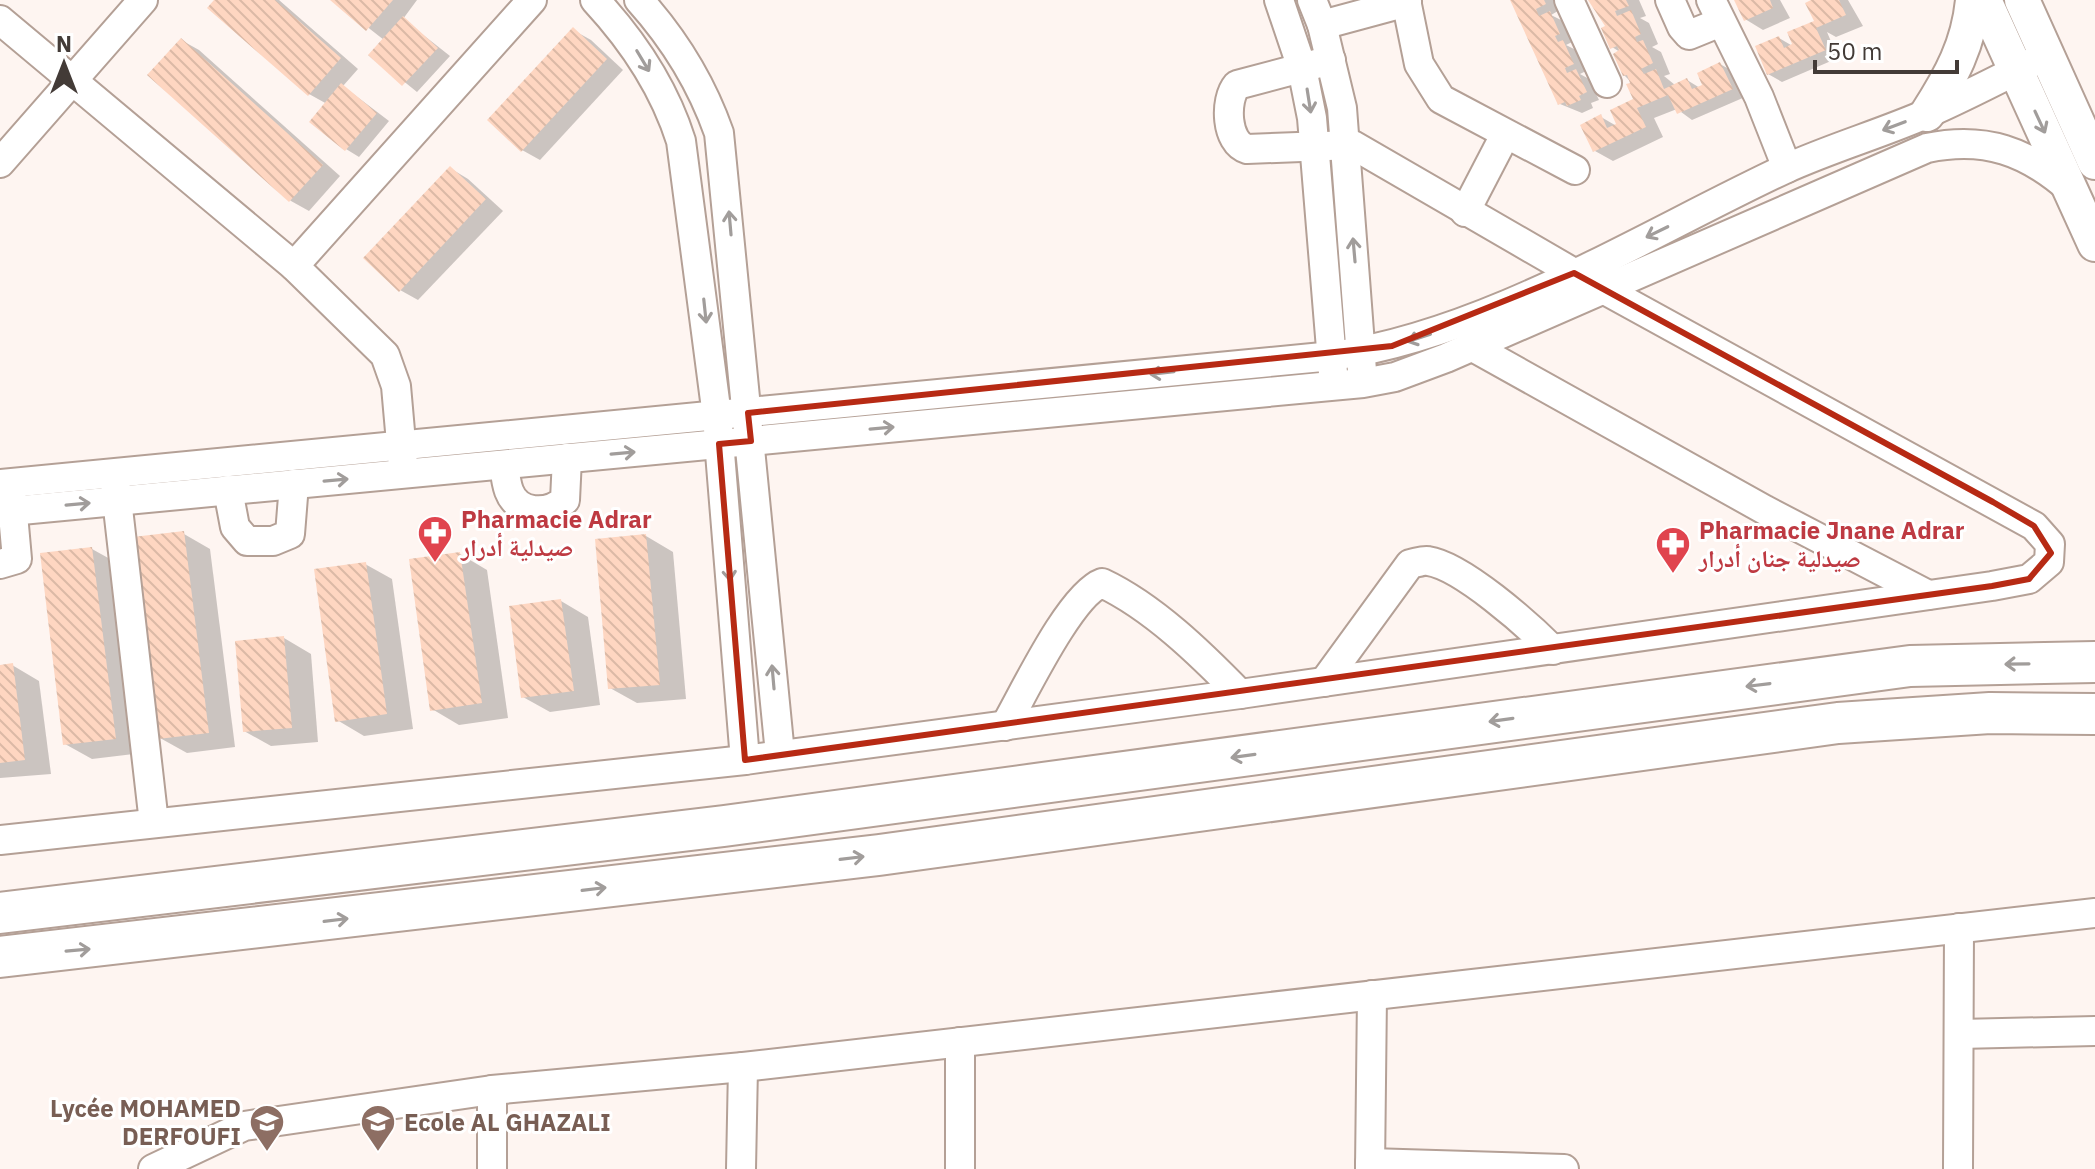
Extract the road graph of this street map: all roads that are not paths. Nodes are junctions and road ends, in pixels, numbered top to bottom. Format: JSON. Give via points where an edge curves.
{"nodes":[{"id":1,"x":143,"y":0,"type":"edge"},
{"id":2,"x":532,"y":0,"type":"edge"},
{"id":3,"x":595,"y":0,"type":"edge"},
{"id":4,"x":639,"y":0,"type":"edge"},
{"id":5,"x":1279,"y":0,"type":"edge"},
{"id":6,"x":1569,"y":0,"type":"edge"},
{"id":7,"x":1670,"y":0,"type":"edge"},
{"id":8,"x":1973,"y":0,"type":"edge"},
{"id":9,"x":1984,"y":0,"type":"edge"},
{"id":10,"x":2022,"y":0,"type":"edge"},
{"id":11,"x":1406,"y":1,"type":"edge"},
{"id":12,"x":1716,"y":11,"type":"edge"},
{"id":13,"x":1317,"y":13,"type":"edge"},
{"id":14,"x":0,"y":20,"type":"edge"},
{"id":15,"x":2047,"y":55,"type":"junction"},
{"id":16,"x":1331,"y":60,"type":"junction"},
{"id":17,"x":1302,"y":68,"type":"junction"},
{"id":18,"x":2016,"y":70,"type":"junction"},
{"id":19,"x":71,"y":82,"type":"junction"},
{"id":20,"x":1607,"y":83,"type":"dead end"},
{"id":21,"x":1927,"y":114,"type":"junction"},
{"id":22,"x":1505,"y":135,"type":"junction"},
{"id":23,"x":1346,"y":143,"type":"junction"},
{"id":24,"x":1315,"y":145,"type":"junction"},
{"id":25,"x":2095,"y":162,"type":"edge"},
{"id":26,"x":0,"y":163,"type":"edge"},
{"id":27,"x":1787,"y":168,"type":"junction"},
{"id":28,"x":1575,"y":170,"type":"dead end"},
{"id":29,"x":2072,"y":191,"type":"junction"},
{"id":30,"x":1465,"y":212,"type":"junction"},
{"id":31,"x":2095,"y":244,"type":"edge"},
{"id":32,"x":294,"y":266,"type":"junction"},
{"id":33,"x":1574,"y":273,"type":"junction"},
{"id":34,"x":1606,"y":290,"type":"junction"},
{"id":35,"x":1473,"y":347,"type":"junction"},
{"id":36,"x":1362,"y":352,"type":"junction"},
{"id":37,"x":1333,"y":356,"type":"junction"},
{"id":38,"x":1363,"y":383,"type":"junction"},
{"id":39,"x":1334,"y":386,"type":"junction"},
{"id":40,"x":750,"y":427,"type":"junction"},
{"id":41,"x":718,"y":430,"type":"junction"},
{"id":42,"x":567,"y":458,"type":"junction"},
{"id":43,"x":402,"y":460,"type":"junction"},
{"id":44,"x":504,"y":465,"type":"junction"},
{"id":45,"x":294,"y":484,"type":"junction"},
{"id":46,"x":116,"y":487,"type":"junction"},
{"id":47,"x":228,"y":490,"type":"junction"},
{"id":48,"x":6,"y":498,"type":"edge"},
{"id":49,"x":0,"y":564,"type":"edge"},
{"id":50,"x":1928,"y":595,"type":"junction"},
{"id":51,"x":1553,"y":650,"type":"junction"},
{"id":52,"x":2095,"y":662,"type":"edge"},
{"id":53,"x":1324,"y":682,"type":"junction"},
{"id":54,"x":1240,"y":694,"type":"junction"},
{"id":55,"x":2095,"y":714,"type":"edge"},
{"id":56,"x":1005,"y":726,"type":"junction"},
{"id":57,"x":780,"y":754,"type":"junction"},
{"id":58,"x":745,"y":760,"type":"junction"},
{"id":59,"x":154,"y":823,"type":"junction"},
{"id":60,"x":0,"y":840,"type":"edge"},
{"id":61,"x":0,"y":913,"type":"edge"},
{"id":62,"x":2095,"y":913,"type":"edge"},
{"id":63,"x":1959,"y":928,"type":"junction"},
{"id":64,"x":0,"y":957,"type":"edge"},
{"id":65,"x":1372,"y":995,"type":"junction"},
{"id":66,"x":2095,"y":1031,"type":"edge"},
{"id":67,"x":1959,"y":1034,"type":"junction"},
{"id":68,"x":960,"y":1042,"type":"junction"},
{"id":69,"x":743,"y":1067,"type":"junction"},
{"id":70,"x":492,"y":1090,"type":"junction"},
{"id":71,"x":1370,"y":1166,"type":"edge"},
{"id":72,"x":153,"y":1169,"type":"edge"},
{"id":73,"x":492,"y":1169,"type":"edge"},
{"id":74,"x":741,"y":1169,"type":"edge"},
{"id":75,"x":960,"y":1169,"type":"edge"},
{"id":76,"x":1564,"y":1169,"type":"edge"},
{"id":77,"x":1958,"y":1169,"type":"edge"}],
"edges":[{"from":1,"to":19,"type":"street"},
{"from":2,"to":32,"type":"street"},
{"from":3,"to":41,"type":"street","one_way":true,"via":[[635,47],[681,141]]},
{"from":40,"to":4,"type":"street","one_way":true,"via":[[719,133],[680,49]]},
{"from":5,"to":17,"type":"street"},
{"from":6,"to":20,"type":"street"},
{"from":7,"to":12,"type":"street","via":[[1689,35]]},
{"from":8,"to":21,"type":"main road","via":[[1968,37]]},
{"from":9,"to":18,"type":"main road"},
{"from":10,"to":15,"type":"main road"},
{"from":11,"to":13,"type":"street"},
{"from":11,"to":22,"type":"street","via":[[1419,64],[1431,89]]},
{"from":12,"to":27,"type":"street"},
{"from":13,"to":16,"type":"street"},
{"from":14,"to":19,"type":"street"},
{"from":15,"to":18,"type":"street"},
{"from":15,"to":25,"type":"main road"},
{"from":16,"to":17,"type":"street"},
{"from":16,"to":23,"type":"street"},
{"from":17,"to":24,"type":"street","one_way":true},
{"from":17,"to":24,"type":"street","via":[[1237,85],[1230,99],[1232,135],[1247,149]]},
{"from":18,"to":21,"type":"street"},
{"from":18,"to":29,"type":"main road","one_way":true},
{"from":19,"to":26,"type":"street"},
{"from":19,"to":32,"type":"street"},
{"from":21,"to":27,"type":"street","one_way":true},
{"from":22,"to":28,"type":"street"},
{"from":22,"to":30,"type":"street"},
{"from":23,"to":24,"type":"street"},
{"from":23,"to":30,"type":"street"},
{"from":36,"to":23,"type":"street","one_way":true},
{"from":24,"to":37,"type":"street"},
{"from":27,"to":33,"type":"street","one_way":true},
{"from":29,"to":31,"type":"main road"},
{"from":29,"to":34,"type":"street","via":[[2031,159],[2007,148],[1980,142],[1927,148]]},
{"from":30,"to":33,"type":"street"},
{"from":32,"to":43,"type":"street","via":[[385,355],[396,386]]},
{"from":33,"to":34,"type":"street"},
{"from":33,"to":36,"type":"street","one_way":true,"via":[[1434,333]]},
{"from":34,"to":35,"type":"street"},
{"from":34,"to":50,"type":"street","via":[[1993,502],[2034,526],[2050,544],[2049,562],[2029,579]]},
{"from":35,"to":38,"type":"street"},
{"from":35,"to":50,"type":"street"},
{"from":36,"to":37,"type":"street"},
{"from":36,"to":38,"type":"street"},
{"from":37,"to":39,"type":"street"},
{"from":37,"to":40,"type":"street","one_way":true},
{"from":38,"to":39,"type":"street"},
{"from":40,"to":39,"type":"street","one_way":true},
{"from":40,"to":41,"type":"street"},
{"from":57,"to":40,"type":"street","one_way":true},
{"from":42,"to":41,"type":"street","one_way":true},
{"from":41,"to":43,"type":"street"},
{"from":41,"to":58,"type":"street","one_way":true},
{"from":42,"to":44,"type":"street"},
{"from":42,"to":44,"type":"street","via":[[565,500],[554,509],[519,505],[510,493]]},
{"from":43,"to":44,"type":"street"},
{"from":45,"to":43,"type":"street","one_way":true},
{"from":43,"to":46,"type":"street"},
{"from":45,"to":47,"type":"street"},
{"from":45,"to":47,"type":"street","via":[[290,534],[273,541],[247,541],[235,527]]},
{"from":46,"to":47,"type":"street"},
{"from":46,"to":48,"type":"street"},
{"from":46,"to":59,"type":"street"},
{"from":48,"to":49,"type":"street","via":[[17,559]]},
{"from":50,"to":51,"type":"street"},
{"from":51,"to":53,"type":"street"},
{"from":51,"to":53,"type":"street","via":[[1518,615],[1426,560],[1410,564]]},
{"from":52,"to":61,"type":"highway","one_way":true,"via":[[1910,666],[724,826]]},
{"from":53,"to":54,"type":"street"},
{"from":54,"to":56,"type":"street"},
{"from":54,"to":56,"type":"street","via":[[1210,663],[1121,592],[1102,583],[1089,588],[1073,608]]},
{"from":64,"to":55,"type":"highway","one_way":true,"via":[[879,855],[1838,723],[1990,713]]},
{"from":56,"to":57,"type":"street"},
{"from":57,"to":58,"type":"street"},
{"from":58,"to":59,"type":"street"},
{"from":59,"to":60,"type":"street"},
{"from":62,"to":63,"type":"street"},
{"from":63,"to":65,"type":"street"},
{"from":63,"to":67,"type":"street"},
{"from":65,"to":68,"type":"street"},
{"from":65,"to":71,"type":"street"},
{"from":66,"to":67,"type":"street"},
{"from":67,"to":77,"type":"street"},
{"from":68,"to":69,"type":"street"},
{"from":68,"to":75,"type":"street"},
{"from":69,"to":70,"type":"street"},
{"from":69,"to":74,"type":"street"},
{"from":70,"to":72,"type":"street","via":[[244,1126]]},
{"from":70,"to":73,"type":"street"},
{"from":71,"to":76,"type":"street"}]}
